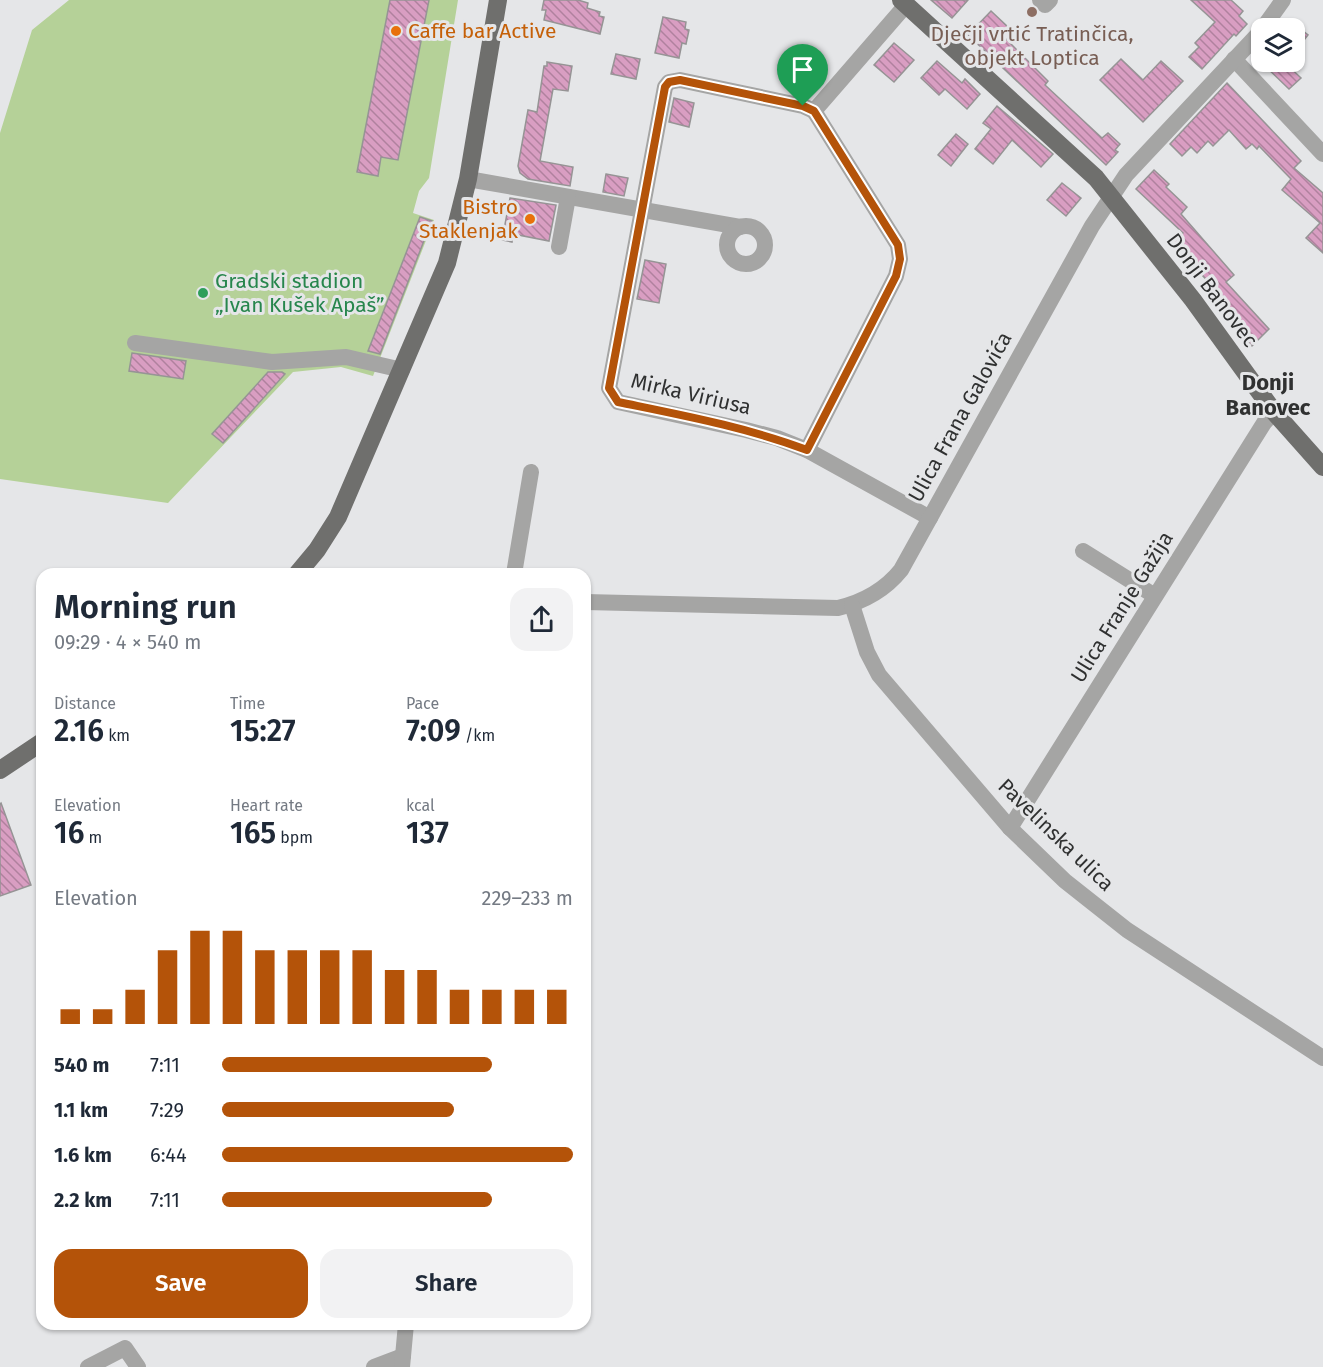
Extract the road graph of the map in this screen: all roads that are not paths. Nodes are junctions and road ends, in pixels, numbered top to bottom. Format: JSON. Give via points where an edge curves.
{"nodes":[{"id":1,"x":498,"y":0,"type":"edge"},
{"id":2,"x":1040,"y":0,"type":"edge"},
{"id":3,"x":1050,"y":0,"type":"edge"},
{"id":4,"x":1283,"y":0,"type":"edge"},
{"id":5,"x":903,"y":3,"type":"edge"},
{"id":6,"x":1270,"y":18,"type":"edge"},
{"id":7,"x":1251,"y":41,"type":"edge"},
{"id":8,"x":1234,"y":59,"type":"junction"},
{"id":9,"x":814,"y":111,"type":"junction"},
{"id":10,"x":1323,"y":154,"type":"edge"},
{"id":11,"x":468,"y":179,"type":"junction"},
{"id":12,"x":1111,"y":196,"type":"junction"},
{"id":13,"x":568,"y":197,"type":"junction"},
{"id":14,"x":641,"y":210,"type":"junction"},
{"id":15,"x":740,"y":227,"type":"dead end"},
{"id":16,"x":559,"y":247,"type":"dead end"},
{"id":17,"x":135,"y":343,"type":"dead end"},
{"id":18,"x":402,"y":370,"type":"junction"},
{"id":19,"x":1274,"y":412,"type":"junction"},
{"id":20,"x":807,"y":450,"type":"junction"},
{"id":21,"x":1323,"y":467,"type":"edge"},
{"id":22,"x":531,"y":472,"type":"dead end"},
{"id":23,"x":930,"y":518,"type":"junction"},
{"id":24,"x":1083,"y":551,"type":"dead end"},
{"id":25,"x":306,"y":568,"type":"edge"},
{"id":26,"x":515,"y":568,"type":"edge"},
{"id":27,"x":1155,"y":596,"type":"junction"},
{"id":28,"x":591,"y":602,"type":"edge"},
{"id":29,"x":852,"y":605,"type":"junction"},
{"id":30,"x":36,"y":746,"type":"edge"},
{"id":31,"x":0,"y":770,"type":"edge"},
{"id":32,"x":1010,"y":828,"type":"junction"},
{"id":33,"x":1323,"y":1058,"type":"edge"},
{"id":34,"x":405,"y":1330,"type":"edge"},
{"id":35,"x":402,"y":1361,"type":"edge"},
{"id":36,"x":88,"y":1367,"type":"edge"},
{"id":37,"x":138,"y":1367,"type":"edge"},
{"id":38,"x":374,"y":1367,"type":"edge"}],
"edges":[{"from":1,"to":11,"type":"main road"},
{"from":2,"to":3,"type":"street","via":[[1045,5]]},
{"from":4,"to":6,"type":"street","name":"Ulica Frana Galovića"},
{"from":5,"to":9,"type":"street"},
{"from":5,"to":12,"type":"main road","name":"Donji Banovec","via":[[1066,150]]},
{"from":7,"to":8,"type":"street","name":"Ulica Frana Galovića"},
{"from":8,"to":10,"type":"street"},
{"from":8,"to":12,"type":"street","name":"Ulica Frana Galovića"},
{"from":9,"to":14,"type":"street","name":"Mirka Viriusa","via":[[680,80],[669,82]]},
{"from":9,"to":20,"type":"street","via":[[898,245],[900,259],[896,276]]},
{"from":11,"to":13,"type":"street"},
{"from":11,"to":18,"type":"main road","via":[[447,264]]},
{"from":12,"to":19,"type":"main road","name":"Donji Banovec"},
{"from":12,"to":23,"type":"street","name":"Ulica Frana Galovića"},
{"from":13,"to":14,"type":"street"},
{"from":13,"to":16,"type":"street"},
{"from":14,"to":15,"type":"street"},
{"from":14,"to":20,"type":"street","name":"Mirka Viriusa","via":[[609,388],[613,396],[618,402],[746,430]]},
{"from":17,"to":18,"type":"street","via":[[272,362],[346,357]]},
{"from":18,"to":25,"type":"main road","via":[[338,517]]},
{"from":19,"to":21,"type":"main road","name":"Donji Banovec"},
{"from":19,"to":27,"type":"street","name":"Ulica Franje Gažija"},
{"from":20,"to":23,"type":"street","name":"Mirka Viriusa"},
{"from":22,"to":26,"type":"street"},
{"from":23,"to":29,"type":"street","name":"Ulica Frana Galovića","via":[[895,577]]},
{"from":24,"to":27,"type":"street"},
{"from":27,"to":32,"type":"street","name":"Ulica Franje Gažija"},
{"from":28,"to":29,"type":"street","name":"Ulica Frana Galovića","via":[[824,609]]},
{"from":29,"to":32,"type":"street","name":"Pavelinska ulica","via":[[879,675]]},
{"from":30,"to":31,"type":"main road"},
{"from":32,"to":33,"type":"street","name":"Pavelinska ulica","via":[[1065,881],[1127,930]]},
{"from":34,"to":35,"type":"street"},
{"from":35,"to":38,"type":"street"},
{"from":36,"to":37,"type":"street","via":[[124,1348]]}]}
